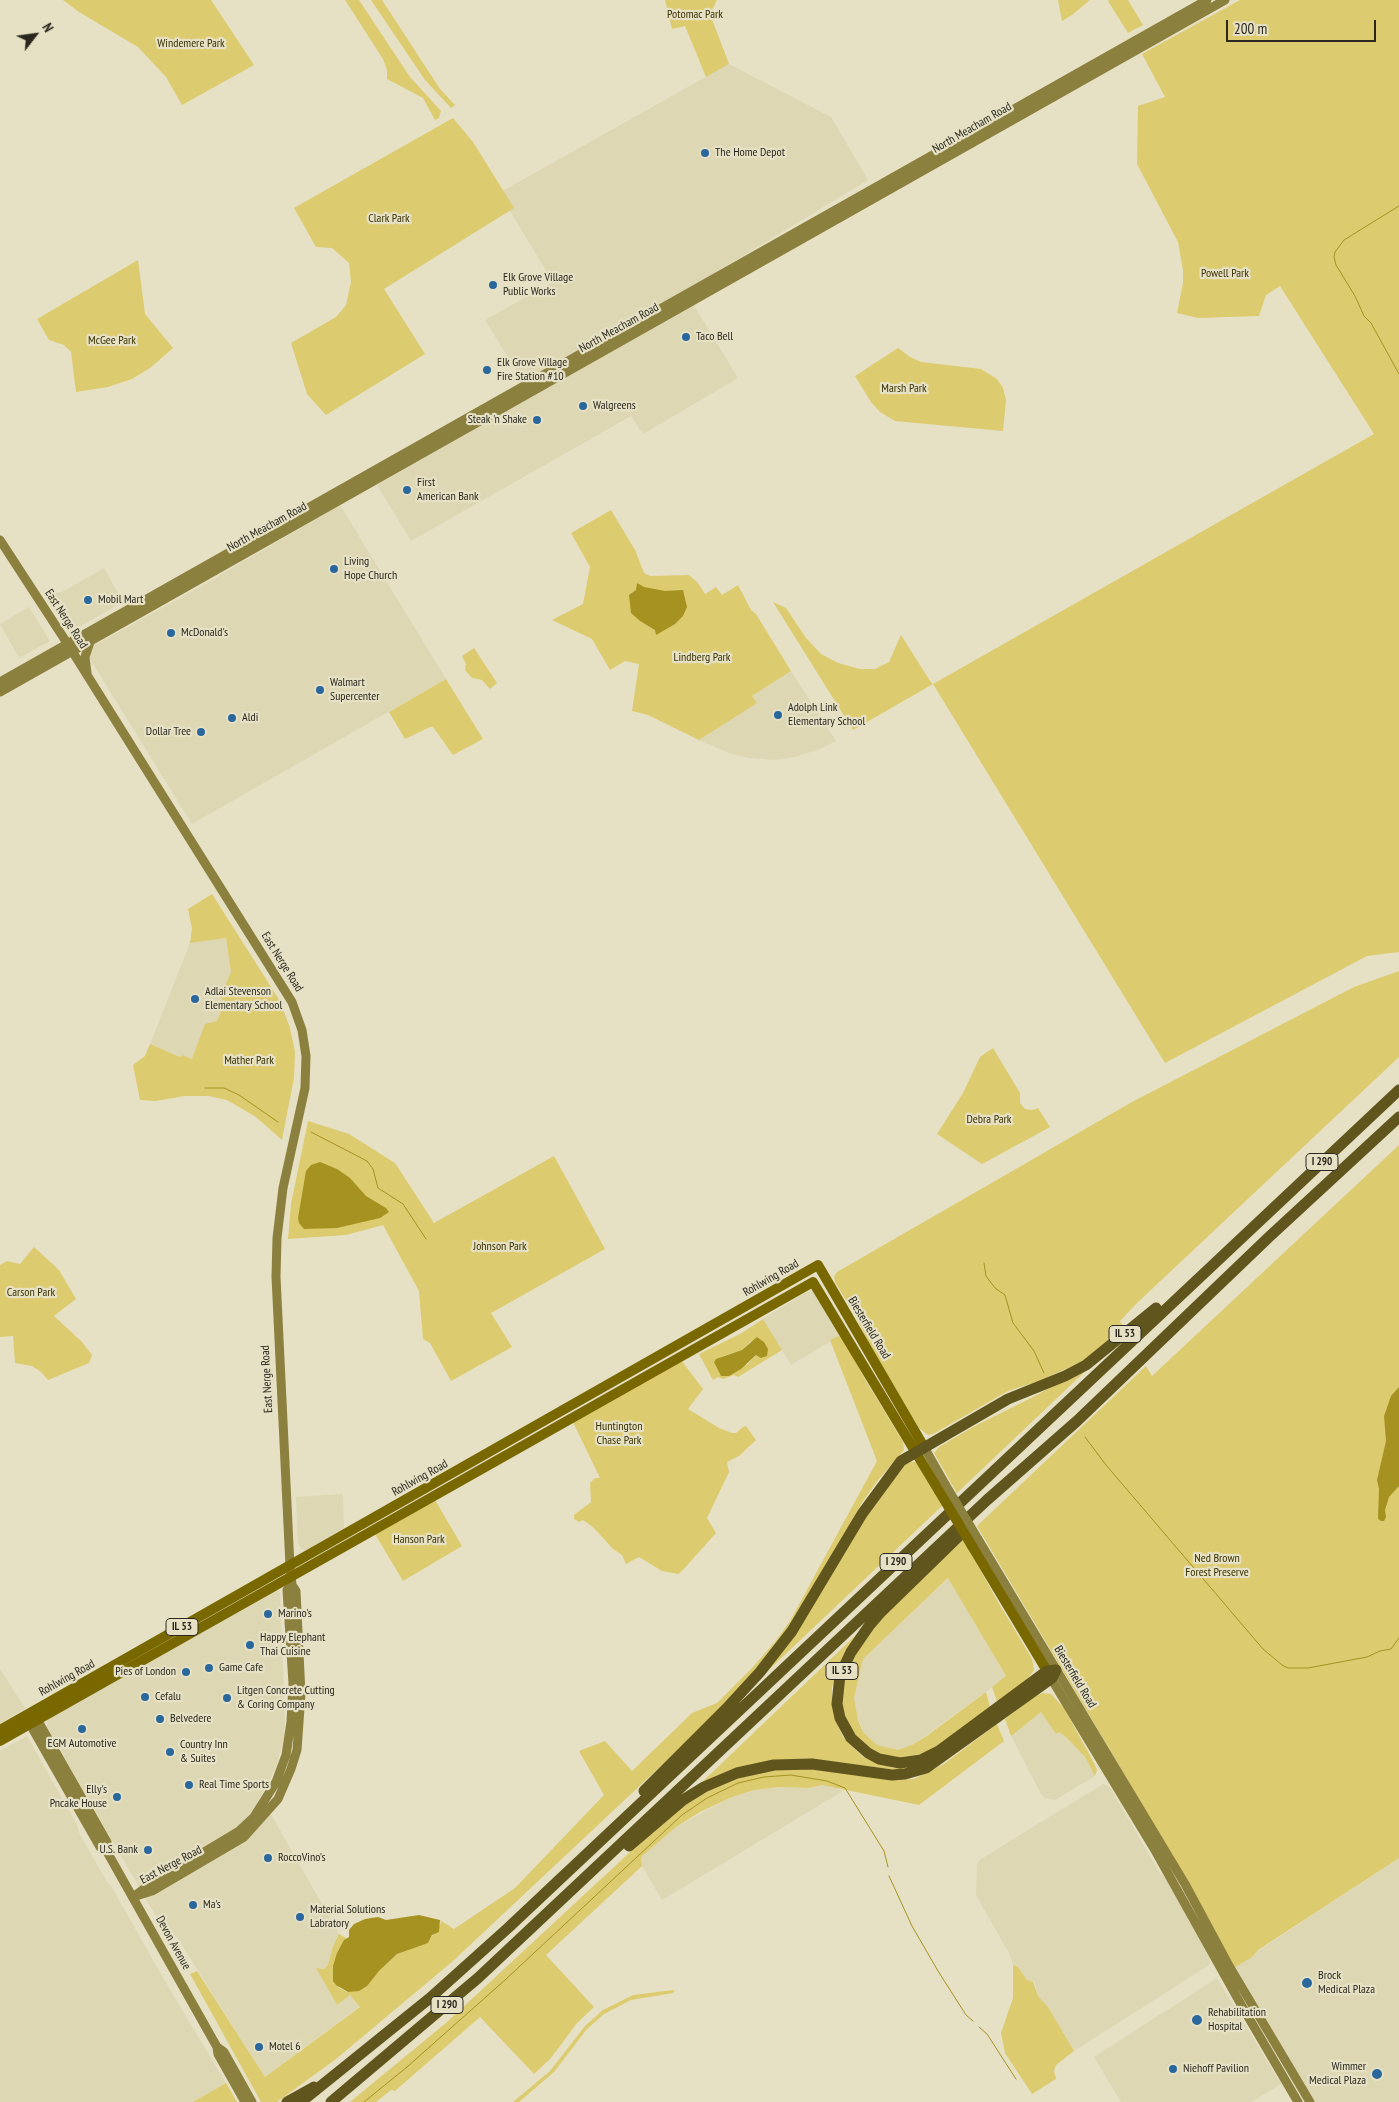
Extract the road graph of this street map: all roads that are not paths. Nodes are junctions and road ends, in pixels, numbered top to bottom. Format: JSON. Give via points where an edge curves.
{"nodes":[{"id":1,"x":1207,"y":0,"type":"edge"},
{"id":2,"x":1225,"y":0,"type":"edge"},
{"id":3,"x":0,"y":540,"type":"edge"},
{"id":4,"x":91,"y":639,"type":"junction"},
{"id":5,"x":69,"y":647,"type":"junction"},
{"id":6,"x":87,"y":676,"type":"junction"},
{"id":7,"x":0,"y":682,"type":"edge"},
{"id":8,"x":0,"y":692,"type":"edge"},
{"id":9,"x":1399,"y":1090,"type":"edge"},
{"id":10,"x":1399,"y":1117,"type":"edge"},
{"id":11,"x":818,"y":1266,"type":"joint"},
{"id":12,"x":813,"y":1282,"type":"joint"},
{"id":13,"x":1178,"y":1297,"type":"junction"},
{"id":14,"x":920,"y":1450,"type":"junction"},
{"id":15,"x":987,"y":1500,"type":"junction"},
{"id":16,"x":291,"y":1576,"type":"junction"},
{"id":17,"x":1052,"y":1673,"type":"junction"},
{"id":18,"x":31,"y":1717,"type":"junction"},
{"id":19,"x":986,"y":1720,"type":"junction"},
{"id":20,"x":0,"y":1730,"type":"edge"},
{"id":21,"x":0,"y":1740,"type":"edge"},
{"id":22,"x":614,"y":1827,"type":"junction"},
{"id":23,"x":133,"y":1897,"type":"junction"},
{"id":24,"x":557,"y":1903,"type":"junction"},
{"id":25,"x":331,"y":2079,"type":"junction"},
{"id":26,"x":249,"y":2101,"type":"edge"},
{"id":27,"x":286,"y":2102,"type":"edge"},
{"id":28,"x":302,"y":2102,"type":"edge"},
{"id":29,"x":331,"y":2102,"type":"edge"},
{"id":30,"x":1298,"y":2102,"type":"edge"},
{"id":31,"x":1310,"y":2102,"type":"edge"}],
"edges":[{"from":1,"to":5,"type":"main road","name":"North Meacham Road"},
{"from":2,"to":4,"type":"main road","name":"North Meacham Road"},
{"from":3,"to":5,"type":"main road","name":"East Nerge Road"},
{"from":4,"to":5,"type":"main road","name":"North Meacham Road"},
{"from":4,"to":6,"type":"main road","via":[[85,657]]},
{"from":5,"to":6,"type":"main road","name":"East Nerge Road"},
{"from":5,"to":7,"type":"main road","name":"North Meacham Road"},
{"from":5,"to":8,"type":"main road","name":"North Meacham Road"},
{"from":6,"to":16,"type":"main road","name":"East Nerge Road","via":[[292,1002],[302,1030],[306,1073],[283,1188],[276,1278]]},
{"from":9,"to":13,"type":"highway","number":"I 290"},
{"from":10,"to":15,"type":"highway","number":"I 290","via":[[1077,1421]]},
{"from":11,"to":14,"type":"main road","name":"Biesterfield Road","number":"IL 53"},
{"from":11,"to":16,"type":"main road","name":"Rohlwing Road","number":"IL 53"},
{"from":12,"to":14,"type":"main road","name":"Biesterfield Road","number":"IL 53"},
{"from":12,"to":16,"type":"main road","name":"Rohlwing Road","number":"IL 53"},
{"from":13,"to":14,"type":"highway","number":"IL 53","via":[[1154,1310],[1076,1371],[1008,1400]]},
{"from":13,"to":22,"type":"highway","number":"I 290"},
{"from":14,"to":17,"type":"main road","name":"Biesterfield Road","number":"IL 53","bridge":true},
{"from":14,"to":22,"type":"highway","via":[[901,1462],[878,1490],[792,1631],[760,1672],[657,1776]]},
{"from":15,"to":19,"type":"highway","number":"IL 53","via":[[967,1529],[868,1626],[844,1665],[837,1704],[845,1729],[859,1747],[879,1759],[900,1763],[931,1756]]},
{"from":15,"to":24,"type":"highway","number":"I 290"},
{"from":16,"to":18,"type":"main road","name":"Rohlwing Road","number":"IL 53"},
{"from":16,"to":23,"type":"main road","name":"East Nerge Road","via":[[287,1590],[291,1727],[286,1755],[276,1782],[254,1816],[239,1831]]},
{"from":17,"to":19,"type":"highway","number":"IL 53"},
{"from":17,"to":30,"type":"main road","name":"Biesterfield Road","number":"IL 53"},
{"from":17,"to":31,"type":"main road","name":"Biesterfield Road","via":[[1184,1884]]},
{"from":18,"to":20,"type":"main road","number":"IL 53"},
{"from":18,"to":21,"type":"main road","number":"IL 53"},
{"from":18,"to":23,"type":"main road","name":"Devon Avenue","via":[[100,1847],[106,1850]]},
{"from":19,"to":24,"type":"highway","via":[[939,1761],[905,1774],[812,1764],[774,1765],[738,1773],[704,1787],[683,1800]]},
{"from":22,"to":25,"type":"highway","number":"I 290","via":[[430,1998]]},
{"from":23,"to":26,"type":"main road","name":"Devon Avenue"},
{"from":24,"to":29,"type":"highway","number":"I 290","via":[[478,1978]]},
{"from":25,"to":27,"type":"highway"},
{"from":25,"to":28,"type":"highway","number":"I 290"}]}
